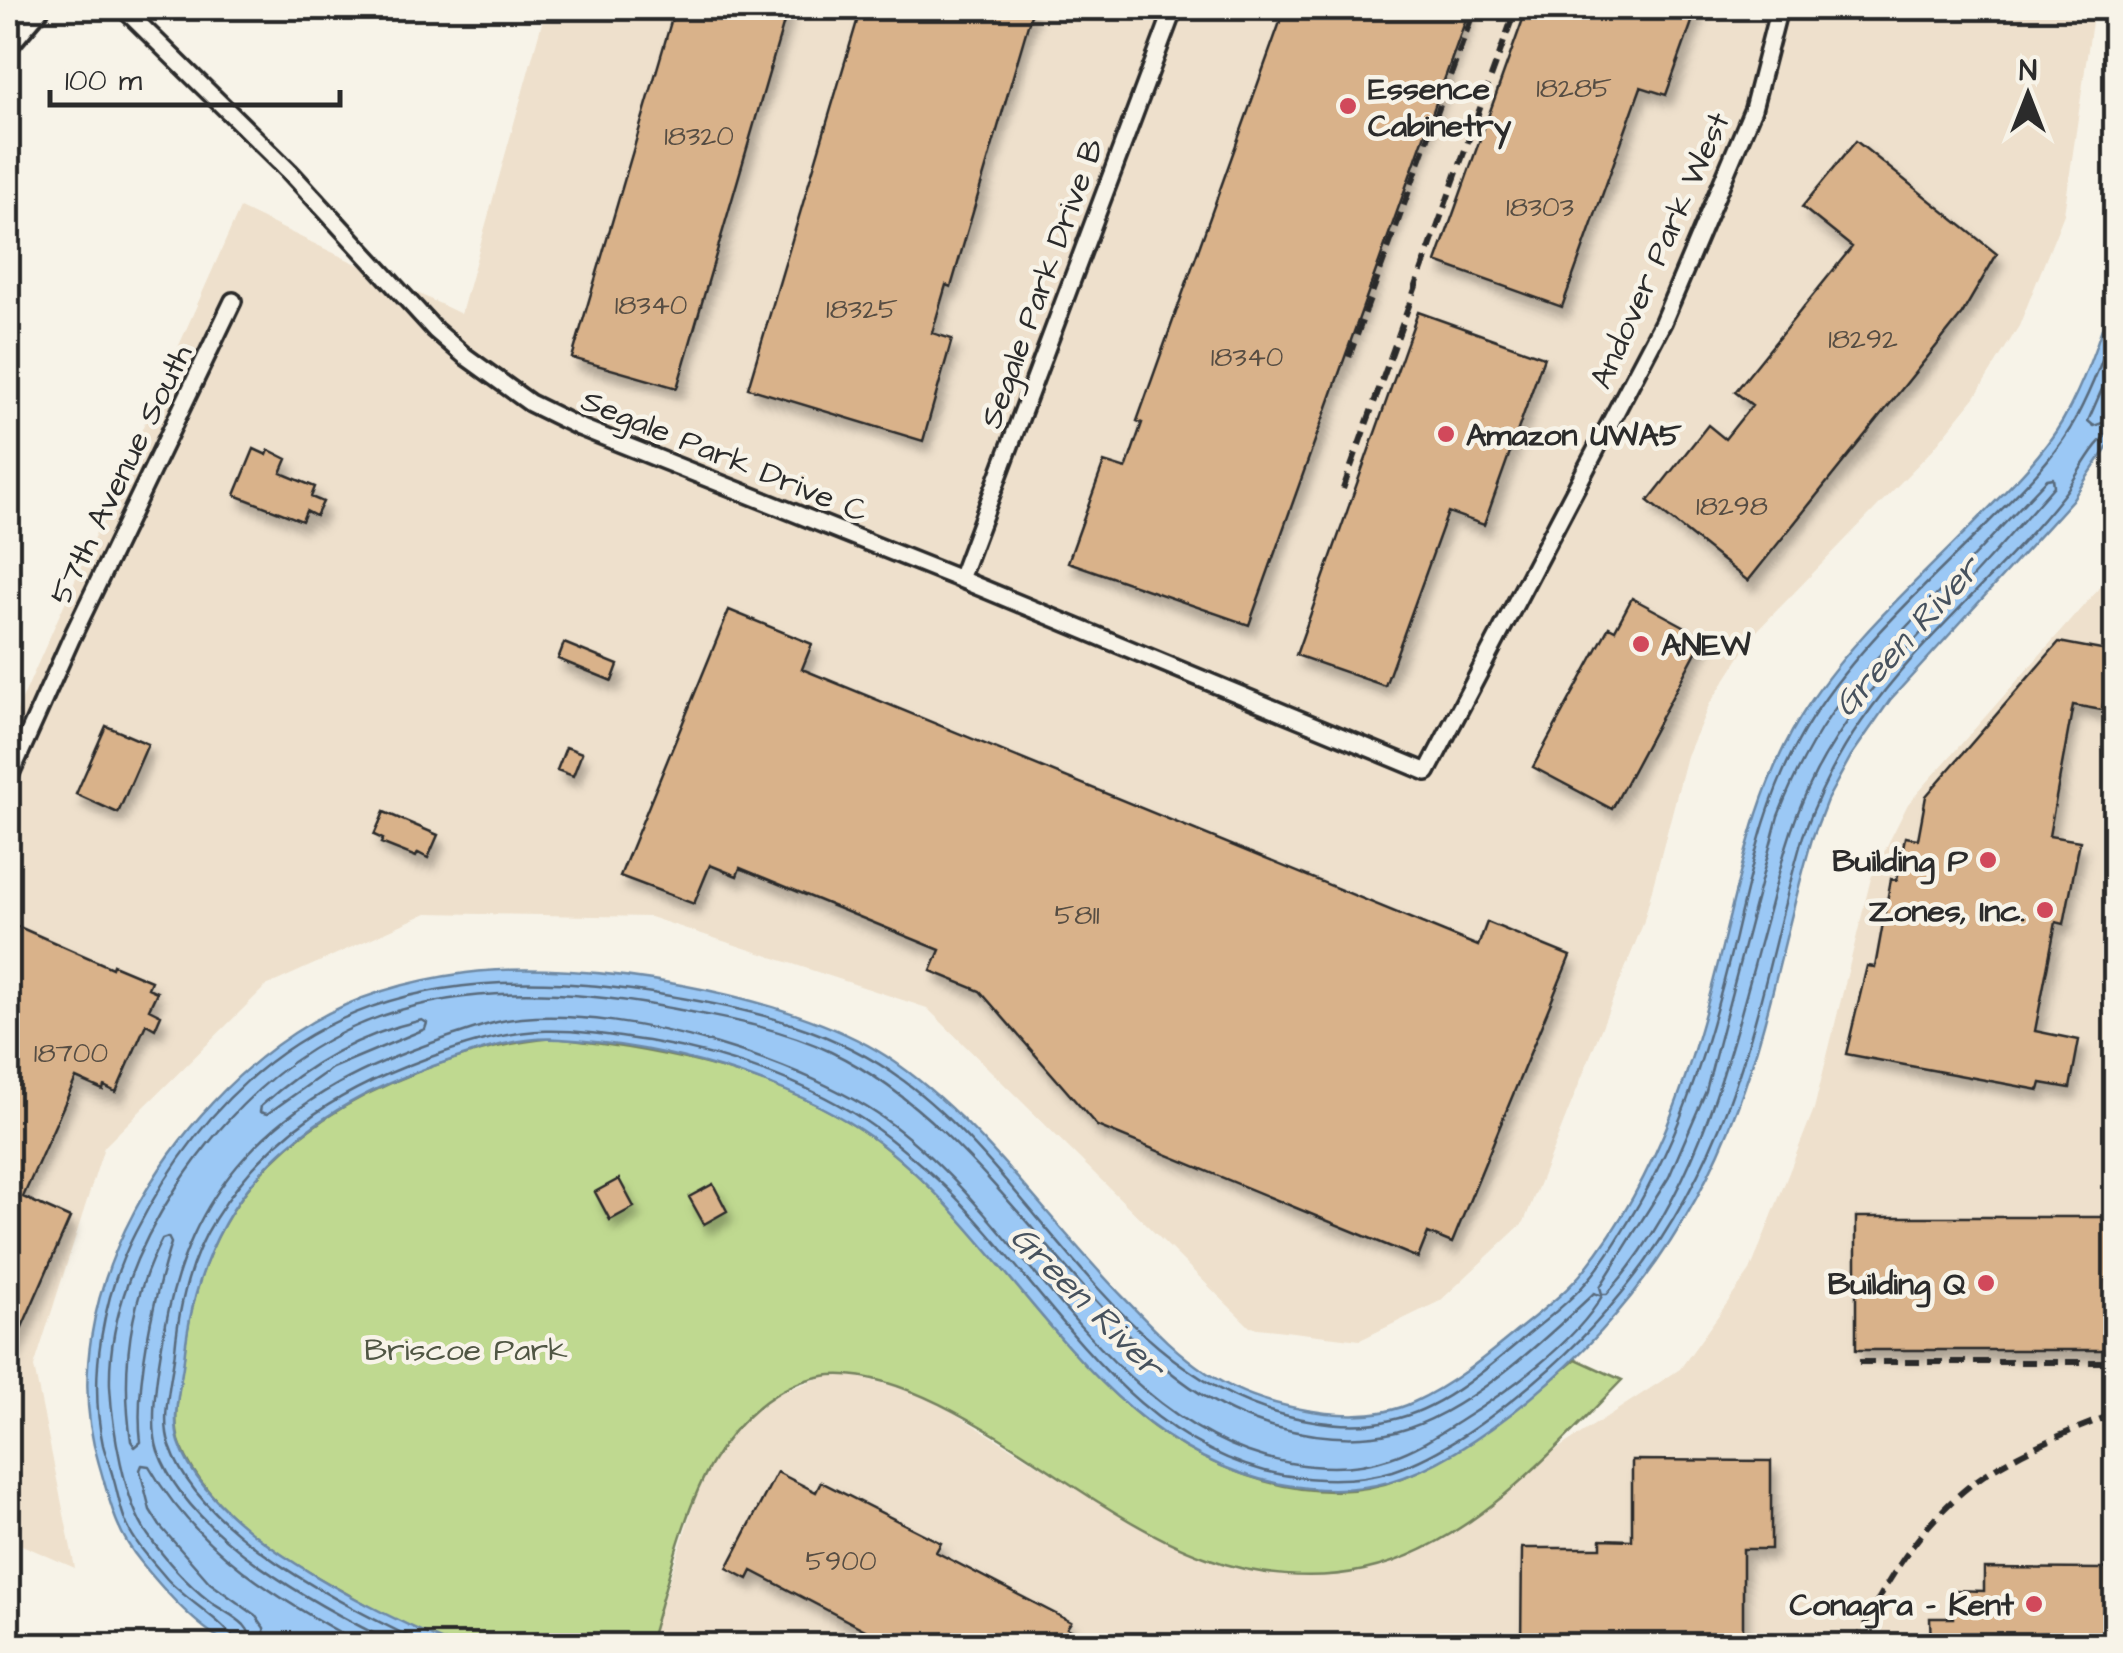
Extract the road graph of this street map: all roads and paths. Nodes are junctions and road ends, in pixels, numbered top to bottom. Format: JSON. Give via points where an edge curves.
{"nodes":[{"id":1,"x":37,"y":8,"type":"edge"},
{"id":2,"x":123,"y":8,"type":"edge"},
{"id":3,"x":1174,"y":8,"type":"edge"},
{"id":4,"x":1779,"y":8,"type":"edge"},
{"id":5,"x":8,"y":42,"type":"edge"},
{"id":6,"x":233,"y":301,"type":"dead end"},
{"id":7,"x":960,"y":579,"type":"junction"},
{"id":8,"x":1427,"y":772,"type":"joint"},
{"id":9,"x":8,"y":780,"type":"edge"}],
"edges":[{"from":1,"to":5,"type":"main road"},
{"from":2,"to":7,"type":"street","name":"Segale Park Drive C","via":[[289,171],[434,330],[530,402],[578,428]]},
{"from":3,"to":7,"type":"street","name":"Segale Park Drive B"},
{"from":4,"to":8,"type":"street","name":"Andover Park West","via":[[1753,109],[1663,322]]},
{"from":6,"to":9,"type":"street","name":"57th Avenue South"},
{"from":7,"to":8,"type":"street","name":"Segale Park Drive C"}]}
